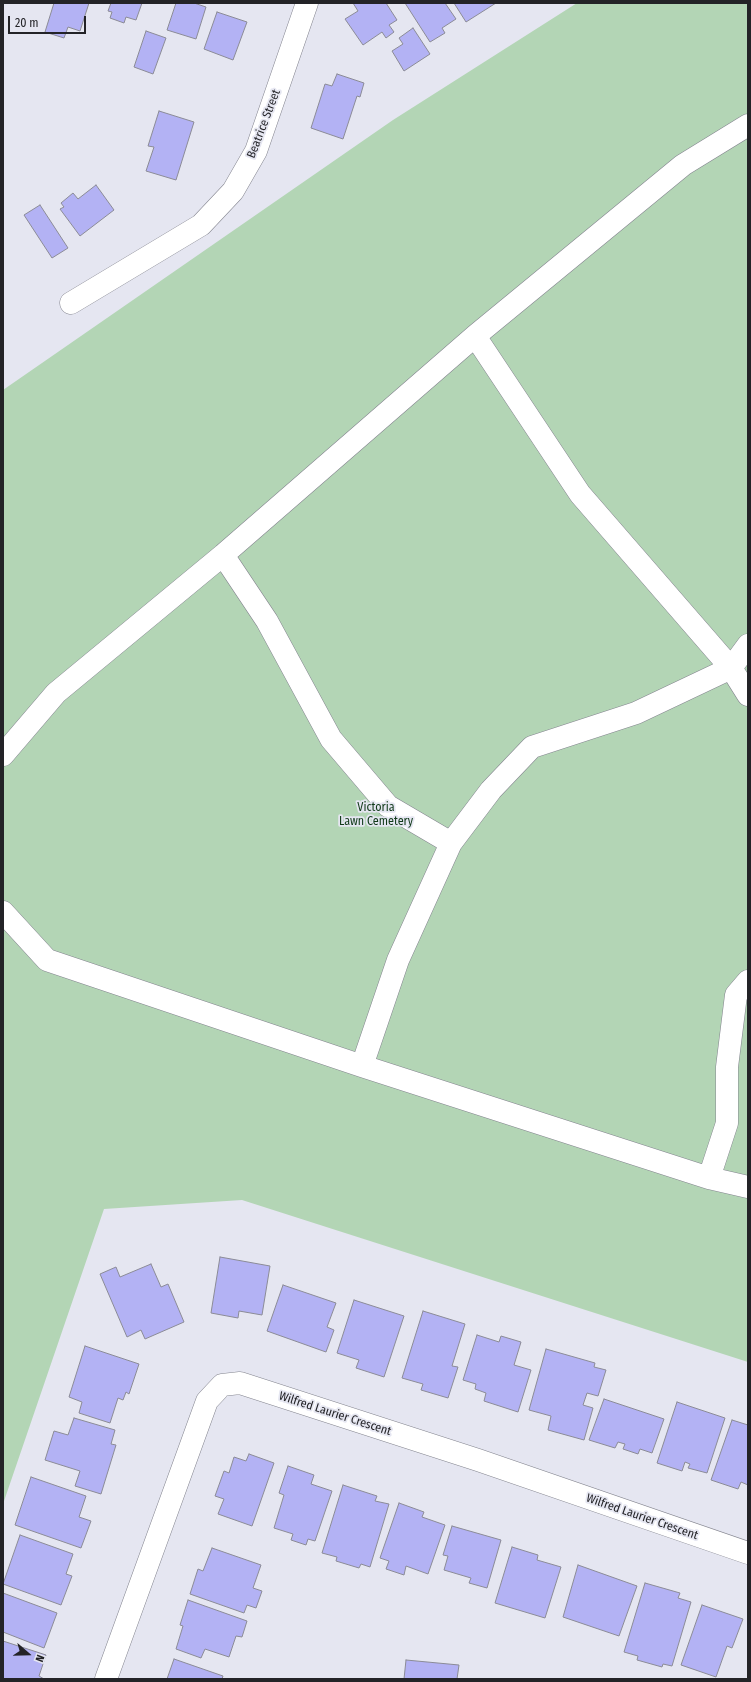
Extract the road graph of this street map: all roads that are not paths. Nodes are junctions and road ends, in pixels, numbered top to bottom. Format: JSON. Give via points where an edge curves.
{"nodes":[{"id":1,"x":307,"y":3,"type":"edge"},
{"id":2,"x":748,"y":125,"type":"edge"},
{"id":3,"x":71,"y":303,"type":"dead end"},
{"id":4,"x":475,"y":336,"type":"junction"},
{"id":5,"x":222,"y":554,"type":"junction"},
{"id":6,"x":748,"y":645,"type":"edge"},
{"id":7,"x":731,"y":668,"type":"junction"},
{"id":8,"x":748,"y":695,"type":"edge"},
{"id":9,"x":3,"y":755,"type":"edge"},
{"id":10,"x":451,"y":843,"type":"junction"},
{"id":11,"x":3,"y":912,"type":"edge"},
{"id":12,"x":748,"y":981,"type":"edge"},
{"id":13,"x":362,"y":1066,"type":"junction"},
{"id":14,"x":709,"y":1178,"type":"junction"},
{"id":15,"x":748,"y":1187,"type":"edge"},
{"id":16,"x":748,"y":1553,"type":"edge"},
{"id":17,"x":106,"y":1679,"type":"edge"}],
"edges":[{"from":1,"to":3,"type":"street","name":"Beatrice Street","via":[[256,151],[233,191],[201,225]]},
{"from":2,"to":4,"type":"street","via":[[684,165]]},
{"from":4,"to":5,"type":"street"},
{"from":4,"to":7,"type":"street","via":[[580,494]]},
{"from":5,"to":9,"type":"street","via":[[56,693]]},
{"from":5,"to":10,"type":"street","via":[[267,621],[331,739],[388,806]]},
{"from":6,"to":7,"type":"street"},
{"from":7,"to":8,"type":"street"},
{"from":7,"to":10,"type":"street","via":[[636,713],[532,747],[491,790]]},
{"from":10,"to":13,"type":"street","via":[[398,960]]},
{"from":11,"to":13,"type":"street","via":[[47,960]]},
{"from":12,"to":14,"type":"street","via":[[736,995],[726,1067],[727,1123]]},
{"from":13,"to":14,"type":"street"},
{"from":14,"to":15,"type":"street"},
{"from":16,"to":17,"type":"street","name":"Wilfred Laurier Crescent","via":[[478,1460],[240,1383],[222,1385],[207,1401]]}]}
